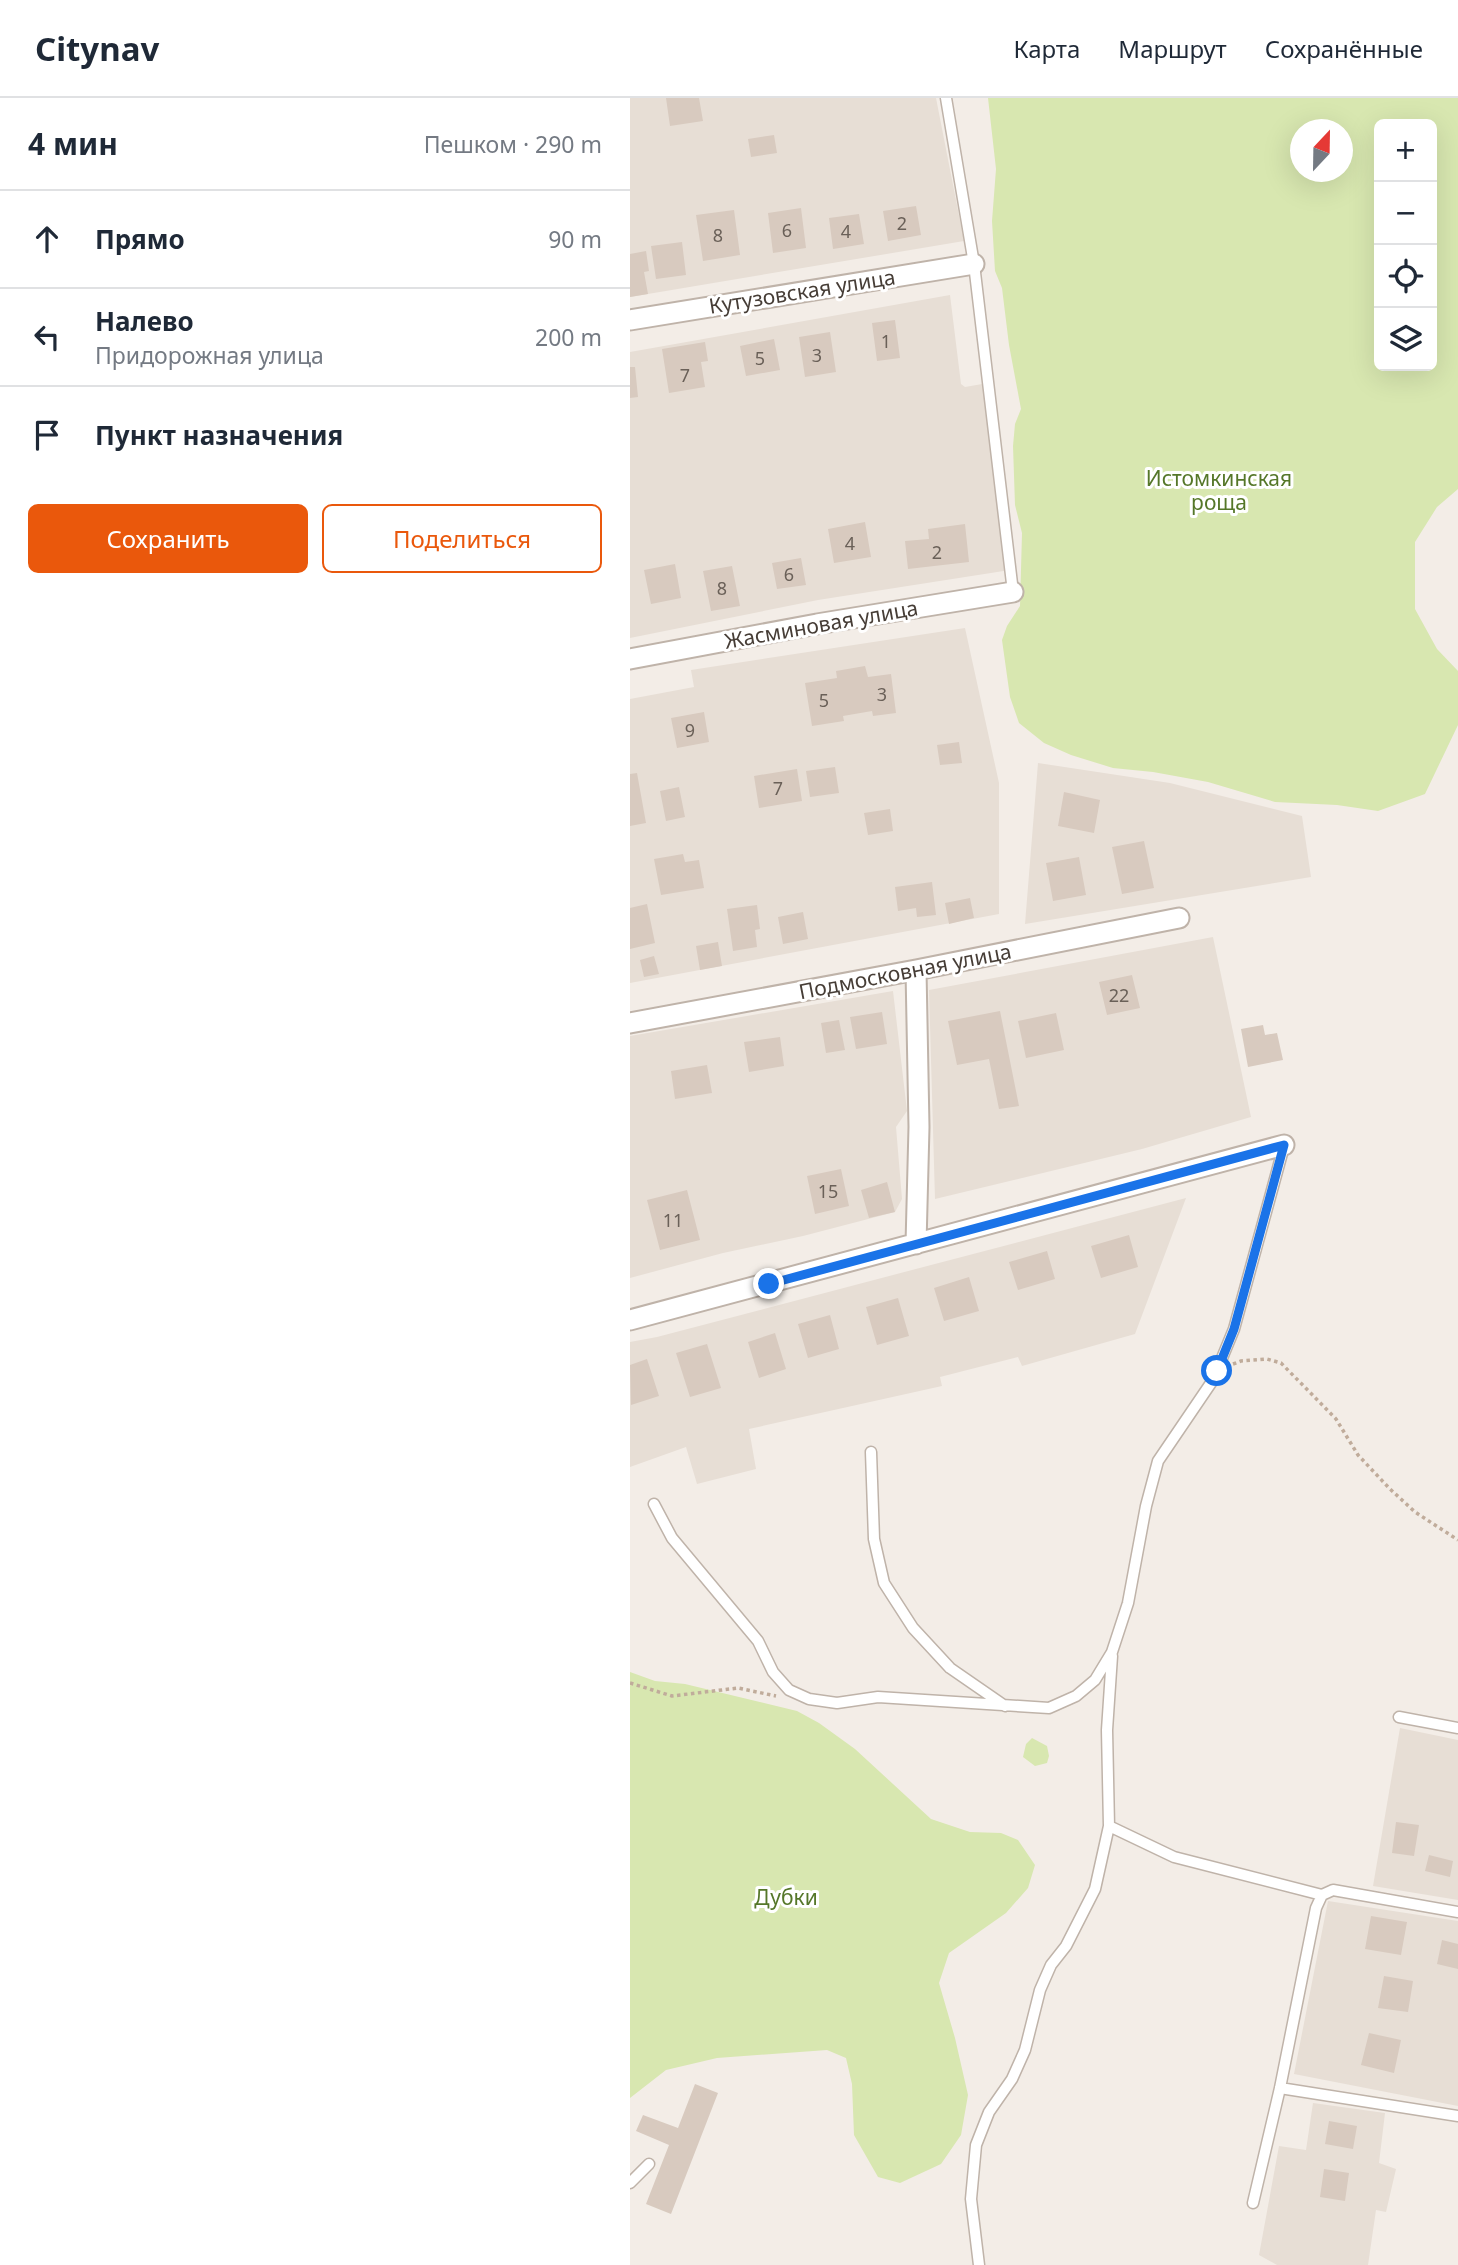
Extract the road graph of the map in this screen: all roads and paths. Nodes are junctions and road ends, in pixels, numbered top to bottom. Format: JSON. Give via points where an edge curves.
{"nodes":[{"id":1,"x":946,"y":98,"type":"edge"},
{"id":2,"x":974,"y":264,"type":"junction"},
{"id":3,"x":630,"y":320,"type":"edge"},
{"id":4,"x":1013,"y":592,"type":"joint"},
{"id":5,"x":630,"y":659,"type":"edge"},
{"id":6,"x":1178,"y":918,"type":"dead end"},
{"id":7,"x":916,"y":970,"type":"junction"},
{"id":8,"x":630,"y":1023,"type":"edge"},
{"id":9,"x":1284,"y":1145,"type":"joint"},
{"id":10,"x":916,"y":1244,"type":"junction"},
{"id":11,"x":630,"y":1320,"type":"edge"},
{"id":12,"x":1217,"y":1371,"type":"junction"},
{"id":13,"x":872,"y":1452,"type":"dead end"},
{"id":14,"x":654,"y":1504,"type":"dead end"},
{"id":15,"x":1458,"y":1540,"type":"edge"},
{"id":16,"x":1112,"y":1652,"type":"junction"},
{"id":17,"x":630,"y":1683,"type":"edge"},
{"id":18,"x":777,"y":1697,"type":"dead end"},
{"id":19,"x":1005,"y":1706,"type":"junction"},
{"id":20,"x":1399,"y":1717,"type":"dead end"},
{"id":21,"x":1458,"y":1728,"type":"edge"},
{"id":22,"x":1108,"y":1826,"type":"junction"},
{"id":23,"x":1322,"y":1895,"type":"junction"},
{"id":24,"x":1458,"y":1912,"type":"edge"},
{"id":25,"x":1280,"y":2088,"type":"junction"},
{"id":26,"x":1458,"y":2116,"type":"edge"},
{"id":27,"x":649,"y":2164,"type":"dead end"},
{"id":28,"x":630,"y":2183,"type":"edge"},
{"id":29,"x":1252,"y":2203,"type":"dead end"},
{"id":30,"x":979,"y":2265,"type":"edge"}],
"edges":[{"from":1,"to":2,"type":"lane"},
{"from":2,"to":3,"type":"street","name":"Кутузовская улица"},
{"from":2,"to":4,"type":"lane"},
{"from":4,"to":5,"type":"street","name":"Жасминовая улица"},
{"from":6,"to":7,"type":"street","name":"Подмосковная улица"},
{"from":7,"to":8,"type":"street","name":"Подмосковная улица"},
{"from":7,"to":10,"type":"street"},
{"from":9,"to":10,"type":"street"},
{"from":9,"to":12,"type":"lane","via":[[1234,1329]]},
{"from":10,"to":11,"type":"street"},
{"from":12,"to":15,"type":"path","via":[[1241,1361],[1280,1363],[1336,1419],[1358,1455],[1390,1489]]},
{"from":12,"to":16,"type":"lane","via":[[1158,1461],[1128,1603]]},
{"from":13,"to":19,"type":"lane","via":[[874,1539],[884,1583],[913,1628],[950,1668]]},
{"from":14,"to":19,"type":"lane","via":[[672,1538],[758,1641],[773,1672],[789,1690],[837,1703],[878,1697]]},
{"from":16,"to":19,"type":"lane","via":[[1095,1680],[1076,1696],[1049,1708]]},
{"from":16,"to":22,"type":"lane"},
{"from":17,"to":18,"type":"path","via":[[672,1696],[738,1689]]},
{"from":20,"to":21,"type":"lane"},
{"from":22,"to":23,"type":"lane","via":[[1174,1857]]},
{"from":22,"to":30,"type":"lane","via":[[1095,1889],[1051,1965],[1025,2050],[989,2112],[976,2145],[971,2199]]},
{"from":23,"to":24,"type":"lane","via":[[1333,1890]]},
{"from":23,"to":25,"type":"lane"},
{"from":25,"to":26,"type":"lane"},
{"from":25,"to":29,"type":"lane"},
{"from":27,"to":28,"type":"lane"}]}
